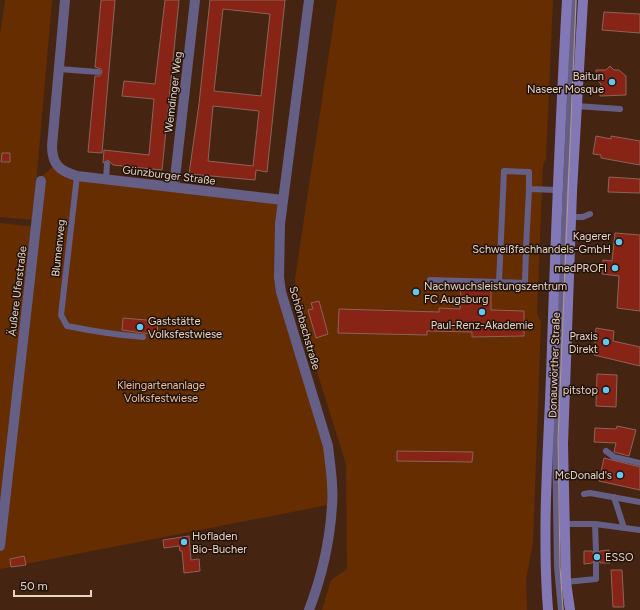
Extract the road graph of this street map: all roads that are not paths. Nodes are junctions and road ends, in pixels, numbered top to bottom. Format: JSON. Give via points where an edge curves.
{"nodes":[{"id":1,"x":65,"y":0,"type":"edge"},
{"id":2,"x":195,"y":0,"type":"edge"},
{"id":3,"x":309,"y":0,"type":"edge"},
{"id":4,"x":567,"y":0,"type":"edge"},
{"id":5,"x":574,"y":0,"type":"edge"},
{"id":6,"x":583,"y":0,"type":"edge"},
{"id":7,"x":59,"y":69,"type":"junction"},
{"id":8,"x":98,"y":72,"type":"dead end"},
{"id":9,"x":576,"y":106,"type":"junction"},
{"id":10,"x":620,"y":110,"type":"dead end"},
{"id":11,"x":107,"y":164,"type":"dead end"},
{"id":12,"x":77,"y":176,"type":"junction"},
{"id":13,"x":106,"y":179,"type":"junction"},
{"id":14,"x":40,"y":181,"type":"dead end"},
{"id":15,"x":174,"y":187,"type":"junction"},
{"id":16,"x":529,"y":189,"type":"junction"},
{"id":17,"x":557,"y":190,"type":"junction"},
{"id":18,"x":283,"y":200,"type":"junction"},
{"id":19,"x":590,"y":214,"type":"dead end"},
{"id":20,"x":571,"y":217,"type":"junction"},
{"id":21,"x":526,"y":248,"type":"junction"},
{"id":22,"x":555,"y":250,"type":"junction"},
{"id":23,"x":430,"y":280,"type":"dead end"},
{"id":24,"x":499,"y":282,"type":"junction"},
{"id":25,"x":143,"y":337,"type":"dead end"},
{"id":26,"x":606,"y":452,"type":"dead end"},
{"id":27,"x":640,"y":463,"type":"edge"},
{"id":28,"x":584,"y":494,"type":"dead end"},
{"id":29,"x":614,"y":497,"type":"junction"},
{"id":30,"x":640,"y":502,"type":"edge"},
{"id":31,"x":564,"y":524,"type":"junction"},
{"id":32,"x":595,"y":524,"type":"junction"},
{"id":33,"x":624,"y":528,"type":"junction"},
{"id":34,"x":640,"y":530,"type":"edge"},
{"id":35,"x":0,"y":546,"type":"edge"},
{"id":36,"x":596,"y":551,"type":"dead end"},
{"id":37,"x":596,"y":563,"type":"dead end"},
{"id":38,"x":566,"y":582,"type":"junction"},
{"id":39,"x":309,"y":610,"type":"edge"},
{"id":40,"x":548,"y":610,"type":"edge"},
{"id":41,"x":561,"y":610,"type":"edge"},
{"id":42,"x":570,"y":610,"type":"edge"}],
"edges":[{"from":1,"to":7,"type":"street"},
{"from":2,"to":15,"type":"street","name":"Wemdinger Weg"},
{"from":3,"to":18,"type":"street","name":"Schönbachstraße"},
{"from":4,"to":17,"type":"main road","name":"Donauwörther Straße"},
{"from":5,"to":41,"type":"lane","via":[[555,439],[557,567]]},
{"from":6,"to":9,"type":"main road","name":"Donauwörther Straße"},
{"from":7,"to":8,"type":"lane"},
{"from":7,"to":12,"type":"street","name":"Günzburger Straße","via":[[52,156],[59,169]]},
{"from":9,"to":10,"type":"lane"},
{"from":9,"to":20,"type":"main road","name":"Donauwörther Straße"},
{"from":11,"to":13,"type":"lane"},
{"from":12,"to":13,"type":"street","name":"Günzburger Straße"},
{"from":12,"to":25,"type":"lane","name":"Blumenweg","via":[[61,315],[63,321],[67,326],[107,334]]},
{"from":13,"to":15,"type":"street","name":"Günzburger Straße"},
{"from":14,"to":35,"type":"street","name":"Äußere Uferstraße"},
{"from":15,"to":18,"type":"street","name":"Günzburger Straße"},
{"from":16,"to":17,"type":"lane"},
{"from":16,"to":21,"type":"lane"},
{"from":16,"to":24,"type":"lane","via":[[529,172],[504,171]]},
{"from":17,"to":22,"type":"main road","name":"Donauwörther Straße"},
{"from":18,"to":39,"type":"street","name":"Schönbachstraße","via":[[279,269],[281,292],[328,446],[333,504],[327,554]]},
{"from":19,"to":20,"type":"lane"},
{"from":20,"to":31,"type":"main road","name":"Donauwörther Straße","via":[[563,440]]},
{"from":21,"to":22,"type":"lane"},
{"from":21,"to":24,"type":"lane","via":[[525,283]]},
{"from":22,"to":40,"type":"main road","name":"Donauwörther Straße","via":[[544,569]]},
{"from":23,"to":24,"type":"lane"},
{"from":26,"to":27,"type":"lane","via":[[614,457]]},
{"from":28,"to":29,"type":"lane"},
{"from":29,"to":30,"type":"lane"},
{"from":29,"to":33,"type":"lane"},
{"from":31,"to":32,"type":"lane"},
{"from":31,"to":38,"type":"main road","name":"Donauwörther Straße"},
{"from":32,"to":33,"type":"lane"},
{"from":32,"to":36,"type":"lane"},
{"from":33,"to":34,"type":"lane"},
{"from":37,"to":38,"type":"lane","via":[[596,579]]},
{"from":38,"to":42,"type":"main road","name":"Donauwörther Straße"}]}
